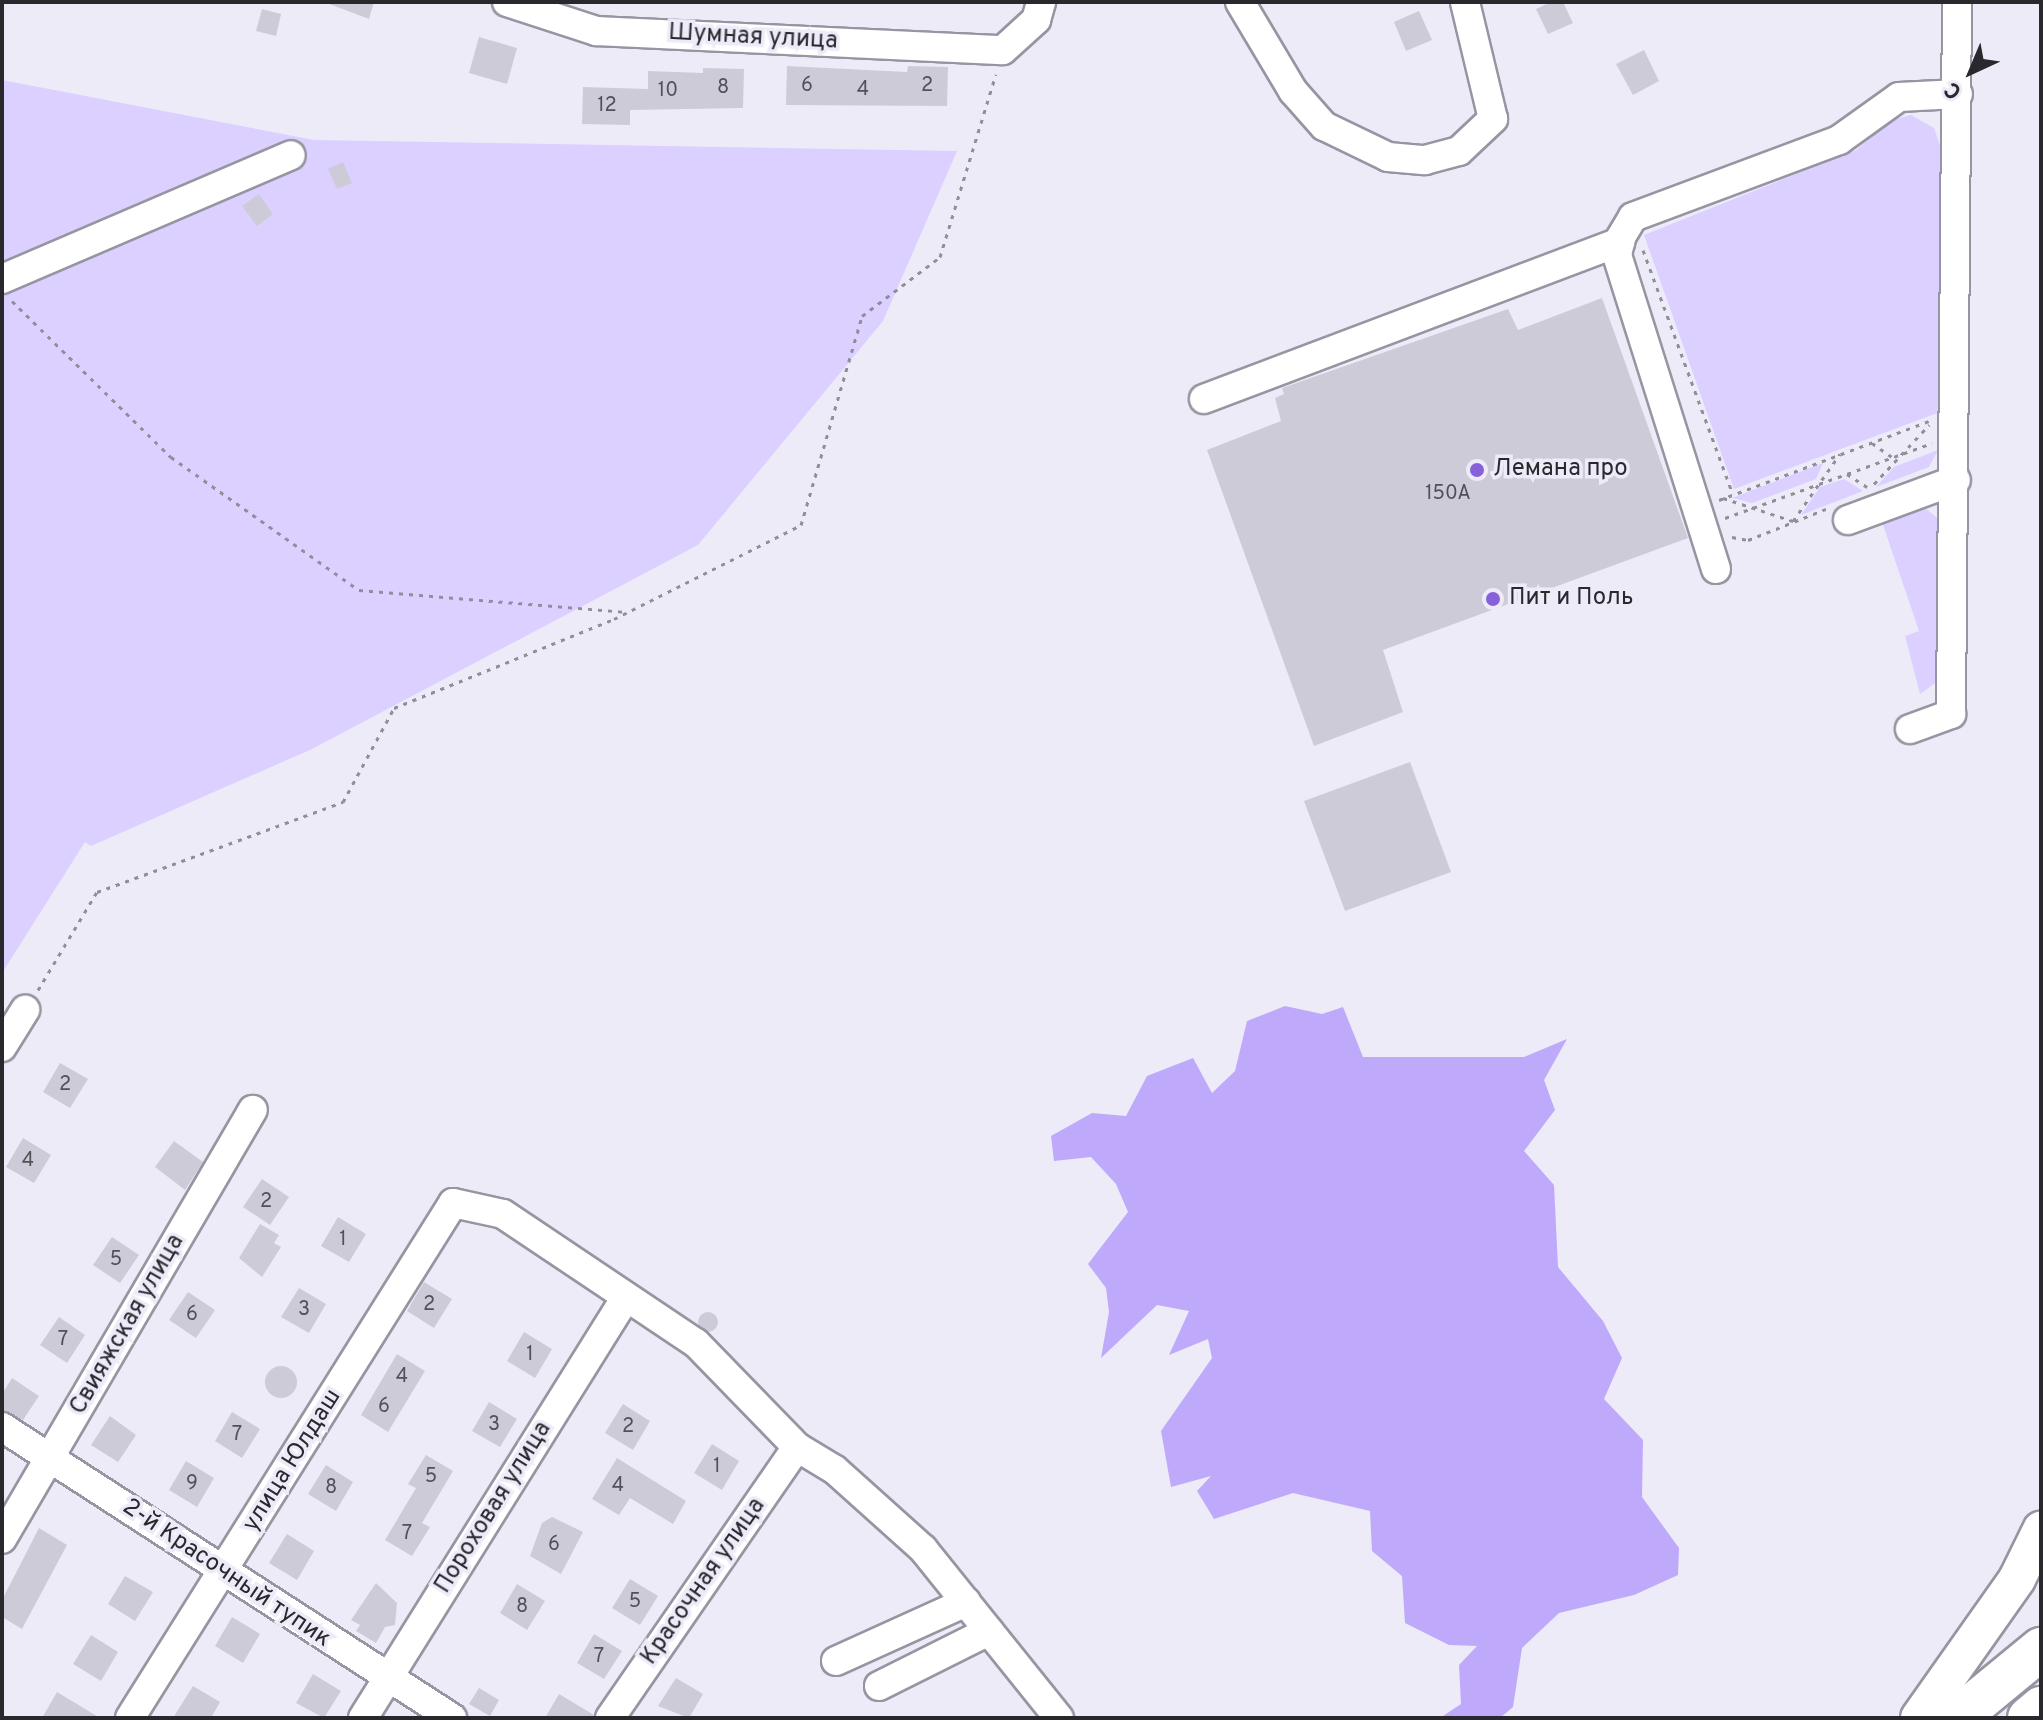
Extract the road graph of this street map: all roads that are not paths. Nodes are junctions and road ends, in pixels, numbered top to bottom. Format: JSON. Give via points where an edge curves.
{"nodes":[{"id":1,"x":507,"y":2,"type":"edge"},
{"id":2,"x":1041,"y":2,"type":"edge"},
{"id":3,"x":1240,"y":2,"type":"edge"},
{"id":4,"x":1465,"y":2,"type":"edge"},
{"id":5,"x":1957,"y":2,"type":"edge"},
{"id":6,"x":1958,"y":94,"type":"junction"},
{"id":7,"x":291,"y":155,"type":"dead end"},
{"id":8,"x":1630,"y":242,"type":"junction"},
{"id":9,"x":2,"y":279,"type":"edge"},
{"id":10,"x":1204,"y":399,"type":"dead end"},
{"id":11,"x":1956,"y":480,"type":"junction"},
{"id":12,"x":1842,"y":513,"type":"road end"},
{"id":13,"x":1716,"y":569,"type":"dead end"},
{"id":14,"x":1910,"y":729,"type":"dead end"},
{"id":15,"x":25,"y":1010,"type":"road end"},
{"id":16,"x":2,"y":1047,"type":"edge"},
{"id":17,"x":253,"y":1110,"type":"dead end"},
{"id":18,"x":625,"y":1298,"type":"junction"},
{"id":19,"x":2,"y":1427,"type":"edge"},
{"id":20,"x":797,"y":1447,"type":"junction"},
{"id":21,"x":52,"y":1456,"type":"junction"},
{"id":22,"x":2041,"y":1530,"type":"edge"},
{"id":23,"x":2,"y":1539,"type":"edge"},
{"id":24,"x":223,"y":1575,"type":"junction"},
{"id":25,"x":966,"y":1602,"type":"junction"},
{"id":26,"x":989,"y":1631,"type":"junction"},
{"id":27,"x":2041,"y":1649,"type":"edge"},
{"id":28,"x":836,"y":1661,"type":"dead end"},
{"id":29,"x":387,"y":1679,"type":"junction"},
{"id":30,"x":879,"y":1686,"type":"dead end"},
{"id":31,"x":2041,"y":1708,"type":"edge"},
{"id":32,"x":130,"y":1718,"type":"edge"},
{"id":33,"x":363,"y":1718,"type":"edge"},
{"id":34,"x":452,"y":1718,"type":"edge"},
{"id":35,"x":610,"y":1718,"type":"edge"},
{"id":36,"x":1059,"y":1718,"type":"edge"},
{"id":37,"x":1919,"y":1718,"type":"edge"},
{"id":38,"x":1957,"y":1718,"type":"edge"},
{"id":39,"x":2029,"y":1718,"type":"edge"}],
"edges":[{"from":1,"to":2,"type":"street","name":"Шумная улица","via":[[596,31],[1003,50],[1036,20]]},
{"from":3,"to":4,"type":"street","via":[[1293,91],[1324,126],[1388,157],[1425,160],[1459,151],[1493,119]]},
{"from":5,"to":6,"type":"street"},
{"from":6,"to":8,"type":"street","via":[[1899,97],[1839,140],[1633,217]]},
{"from":6,"to":11,"type":"street"},
{"from":7,"to":9,"type":"street"},
{"from":8,"to":10,"type":"street"},
{"from":8,"to":13,"type":"street","via":[[1617,255]]},
{"from":11,"to":12,"type":"street"},
{"from":11,"to":14,"type":"street","via":[[1951,714]]},
{"from":15,"to":16,"type":"street"},
{"from":17,"to":21,"type":"street","name":"Свияжская улица"},
{"from":18,"to":20,"type":"street","via":[[696,1343]]},
{"from":18,"to":24,"type":"street","name":"улица Юлдаш","via":[[503,1214],[453,1203]]},
{"from":18,"to":29,"type":"street","name":"Пороховая улица"},
{"from":19,"to":21,"type":"street","name":"2-й Красочный тупик"},
{"from":20,"to":25,"type":"street","via":[[835,1470],[912,1539]]},
{"from":20,"to":35,"type":"street","name":"Красочная улица"},
{"from":21,"to":23,"type":"street","name":"Свияжская улица"},
{"from":21,"to":24,"type":"street","name":"2-й Красочный тупик"},
{"from":22,"to":37,"type":"main road","via":[[2017,1579]]},
{"from":24,"to":29,"type":"street","name":"2-й Красочный тупик"},
{"from":24,"to":32,"type":"street","name":"улица Юлдаш"},
{"from":25,"to":26,"type":"street"},
{"from":25,"to":28,"type":"street"},
{"from":26,"to":30,"type":"street"},
{"from":26,"to":36,"type":"street"},
{"from":27,"to":38,"type":"highway"},
{"from":29,"to":33,"type":"street","name":"Пороховая улица"},
{"from":29,"to":34,"type":"street","name":"2-й Красочный тупик"},
{"from":31,"to":39,"type":"highway"}]}
